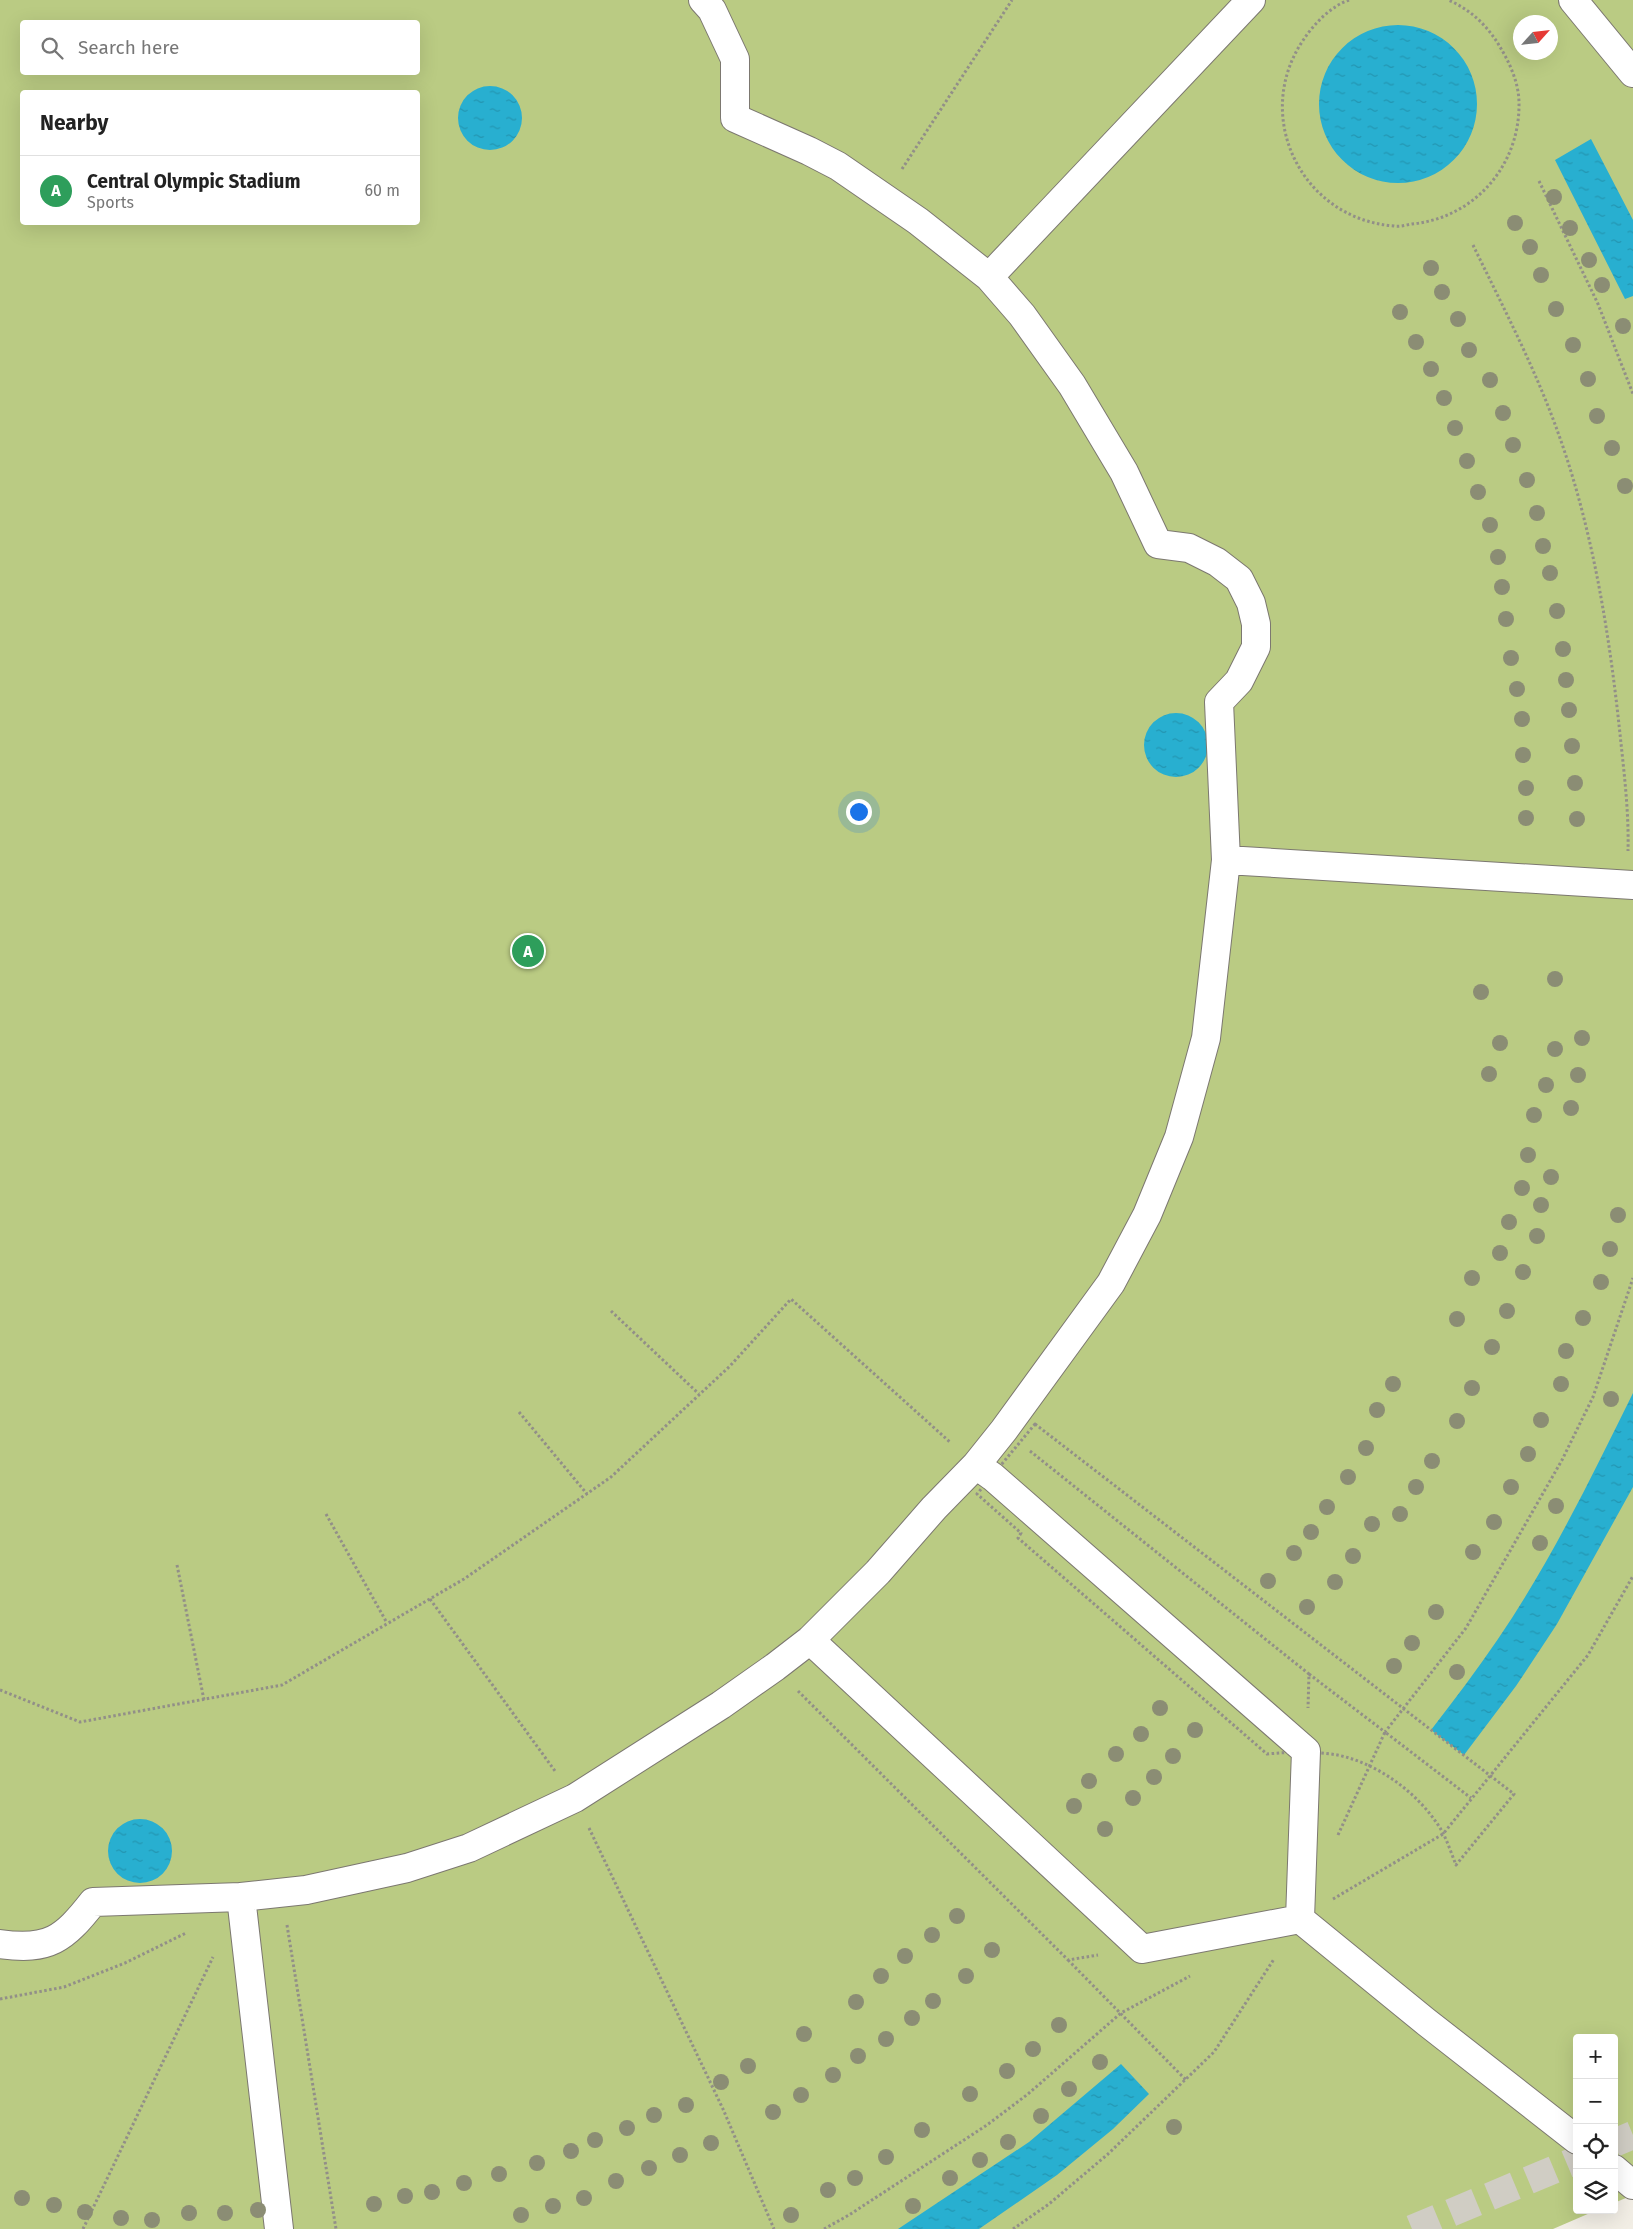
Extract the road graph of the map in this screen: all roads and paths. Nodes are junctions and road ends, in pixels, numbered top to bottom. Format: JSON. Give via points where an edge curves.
{"nodes":[{"id":1,"x":703,"y":0,"type":"edge"},
{"id":2,"x":1012,"y":0,"type":"edge"},
{"id":3,"x":1251,"y":0,"type":"edge"},
{"id":4,"x":1349,"y":0,"type":"edge"},
{"id":5,"x":1448,"y":0,"type":"edge"},
{"id":6,"x":1573,"y":0,"type":"edge"},
{"id":7,"x":1633,"y":73,"type":"edge"},
{"id":8,"x":1539,"y":180,"type":"dead end"},
{"id":9,"x":884,"y":197,"type":"junction"},
{"id":10,"x":1472,"y":245,"type":"dead end"},
{"id":11,"x":989,"y":277,"type":"junction"},
{"id":12,"x":1633,"y":394,"type":"edge"},
{"id":13,"x":1226,"y":860,"type":"junction"},
{"id":14,"x":1630,"y":885,"type":"edge"},
{"id":15,"x":1633,"y":1278,"type":"edge"},
{"id":16,"x":611,"y":1311,"type":"dead end"},
{"id":17,"x":699,"y":1394,"type":"junction"},
{"id":18,"x":519,"y":1412,"type":"dead end"},
{"id":19,"x":1012,"y":1436,"type":"junction"},
{"id":20,"x":1028,"y":1450,"type":"dead end"},
{"id":21,"x":984,"y":1471,"type":"junction"},
{"id":22,"x":587,"y":1494,"type":"junction"},
{"id":23,"x":326,"y":1514,"type":"dead end"},
{"id":24,"x":177,"y":1565,"type":"dead end"},
{"id":25,"x":1633,"y":1576,"type":"edge"},
{"id":26,"x":430,"y":1599,"type":"junction"},
{"id":27,"x":387,"y":1624,"type":"junction"},
{"id":28,"x":810,"y":1640,"type":"junction"},
{"id":29,"x":775,"y":1667,"type":"junction"},
{"id":30,"x":1309,"y":1674,"type":"junction"},
{"id":31,"x":0,"y":1690,"type":"edge"},
{"id":32,"x":204,"y":1700,"type":"junction"},
{"id":33,"x":1402,"y":1708,"type":"junction"},
{"id":34,"x":1384,"y":1732,"type":"junction"},
{"id":35,"x":1306,"y":1751,"type":"junction"},
{"id":36,"x":1369,"y":1766,"type":"junction"},
{"id":37,"x":1490,"y":1775,"type":"junction"},
{"id":38,"x":575,"y":1798,"type":"junction"},
{"id":39,"x":1471,"y":1798,"type":"junction"},
{"id":40,"x":1443,"y":1834,"type":"junction"},
{"id":41,"x":1337,"y":1838,"type":"dead end"},
{"id":42,"x":282,"y":1892,"type":"junction"},
{"id":43,"x":241,"y":1897,"type":"junction"},
{"id":44,"x":1300,"y":1919,"type":"junction"},
{"id":45,"x":188,"y":1932,"type":"dead end"},
{"id":46,"x":0,"y":1944,"type":"edge"},
{"id":47,"x":1142,"y":1949,"type":"junction"},
{"id":48,"x":213,"y":1955,"type":"dead end"},
{"id":49,"x":1068,"y":1960,"type":"junction"},
{"id":50,"x":1194,"y":1974,"type":"dead end"},
{"id":51,"x":0,"y":1999,"type":"edge"},
{"id":52,"x":1121,"y":2013,"type":"junction"},
{"id":53,"x":1186,"y":2080,"type":"junction"},
{"id":54,"x":1573,"y":2137,"type":"edge"},
{"id":55,"x":1618,"y":2172,"type":"edge"},
{"id":56,"x":1633,"y":2184,"type":"edge"},
{"id":57,"x":83,"y":2229,"type":"edge"},
{"id":58,"x":279,"y":2229,"type":"edge"},
{"id":59,"x":336,"y":2229,"type":"edge"},
{"id":60,"x":774,"y":2229,"type":"edge"},
{"id":61,"x":824,"y":2229,"type":"edge"},
{"id":62,"x":1013,"y":2229,"type":"edge"}],
"edges":[{"from":1,"to":9,"type":"street","via":[[712,10],[735,58],[735,118],[810,151]]},
{"from":2,"to":9,"type":"path"},
{"from":3,"to":11,"type":"street"},
{"from":4,"to":5,"type":"path","via":[[1314,24],[1292,56],[1281,93],[1284,132],[1298,168],[1323,198],[1356,218],[1394,226],[1433,222],[1468,206],[1496,178],[1514,143],[1519,103],[1510,64],[1490,30],[1460,4]]},
{"from":6,"to":7,"type":"street"},
{"from":8,"to":12,"type":"path","via":[[1598,304]]},
{"from":9,"to":11,"type":"street"},
{"from":10,"to":14,"type":"path","via":[[1515,330],[1556,427],[1586,524],[1612,658],[1625,788]]},
{"from":11,"to":13,"type":"street","via":[[1022,314],[1072,385],[1124,472],[1158,544],[1189,548],[1217,562],[1239,579],[1251,604],[1256,624],[1256,647],[1238,681],[1219,702]]},
{"from":13,"to":14,"type":"street"},
{"from":13,"to":19,"type":"street","via":[[1206,1038],[1179,1137],[1147,1215],[1111,1283]]},
{"from":15,"to":33,"type":"path","via":[[1593,1397],[1562,1460],[1466,1628]]},
{"from":16,"to":17,"type":"path"},
{"from":17,"to":21,"type":"path","via":[[730,1366],[791,1299]]},
{"from":17,"to":22,"type":"path","via":[[611,1477]]},
{"from":18,"to":22,"type":"path"},
{"from":19,"to":21,"type":"street"},
{"from":19,"to":21,"type":"path"},
{"from":19,"to":33,"type":"path","via":[[1035,1424]]},
{"from":20,"to":30,"type":"path"},
{"from":21,"to":28,"type":"street","via":[[934,1508],[878,1572]]},
{"from":21,"to":35,"type":"street"},
{"from":21,"to":35,"type":"path","via":[[977,1494],[1021,1533],[1018,1538],[1208,1704],[1267,1754]]},
{"from":22,"to":26,"type":"path"},
{"from":23,"to":27,"type":"path"},
{"from":24,"to":32,"type":"path"},
{"from":25,"to":37,"type":"path","via":[[1588,1655]]},
{"from":26,"to":27,"type":"path"},
{"from":26,"to":38,"type":"path"},
{"from":27,"to":32,"type":"path","via":[[282,1685]]},
{"from":28,"to":29,"type":"street"},
{"from":28,"to":47,"type":"street"},
{"from":29,"to":38,"type":"street"},
{"from":29,"to":49,"type":"path"},
{"from":30,"to":34,"type":"path"},
{"from":30,"to":35,"type":"path"},
{"from":31,"to":32,"type":"path","via":[[80,1722]]},
{"from":33,"to":34,"type":"path"},
{"from":33,"to":37,"type":"path"},
{"from":34,"to":36,"type":"path"},
{"from":34,"to":39,"type":"path"},
{"from":35,"to":36,"type":"path","via":[[1353,1759]]},
{"from":35,"to":44,"type":"street"},
{"from":36,"to":40,"type":"path","via":[[1412,1795]]},
{"from":36,"to":41,"type":"path"},
{"from":37,"to":39,"type":"path"},
{"from":37,"to":40,"type":"path","via":[[1514,1794],[1456,1865]]},
{"from":38,"to":42,"type":"street","via":[[469,1848],[407,1868],[306,1890]]},
{"from":38,"to":60,"type":"path","via":[[723,2109]]},
{"from":39,"to":40,"type":"path"},
{"from":40,"to":44,"type":"path"},
{"from":42,"to":43,"type":"street"},
{"from":42,"to":59,"type":"path"},
{"from":43,"to":46,"type":"street","via":[[93,1902],[75,1924],[52,1942],[25,1948]]},
{"from":43,"to":58,"type":"street"},
{"from":44,"to":47,"type":"street"},
{"from":44,"to":53,"type":"path","via":[[1214,2052]]},
{"from":44,"to":54,"type":"street"},
{"from":45,"to":51,"type":"path","via":[[125,1964],[64,1987]]},
{"from":47,"to":49,"type":"path"},
{"from":48,"to":57,"type":"path"},
{"from":49,"to":52,"type":"path"},
{"from":50,"to":52,"type":"path"},
{"from":52,"to":53,"type":"path"},
{"from":52,"to":61,"type":"path","via":[[1028,2094],[987,2125]]},
{"from":53,"to":62,"type":"path","via":[[1108,2154],[1049,2204]]},
{"from":55,"to":56,"type":"street"}]}
